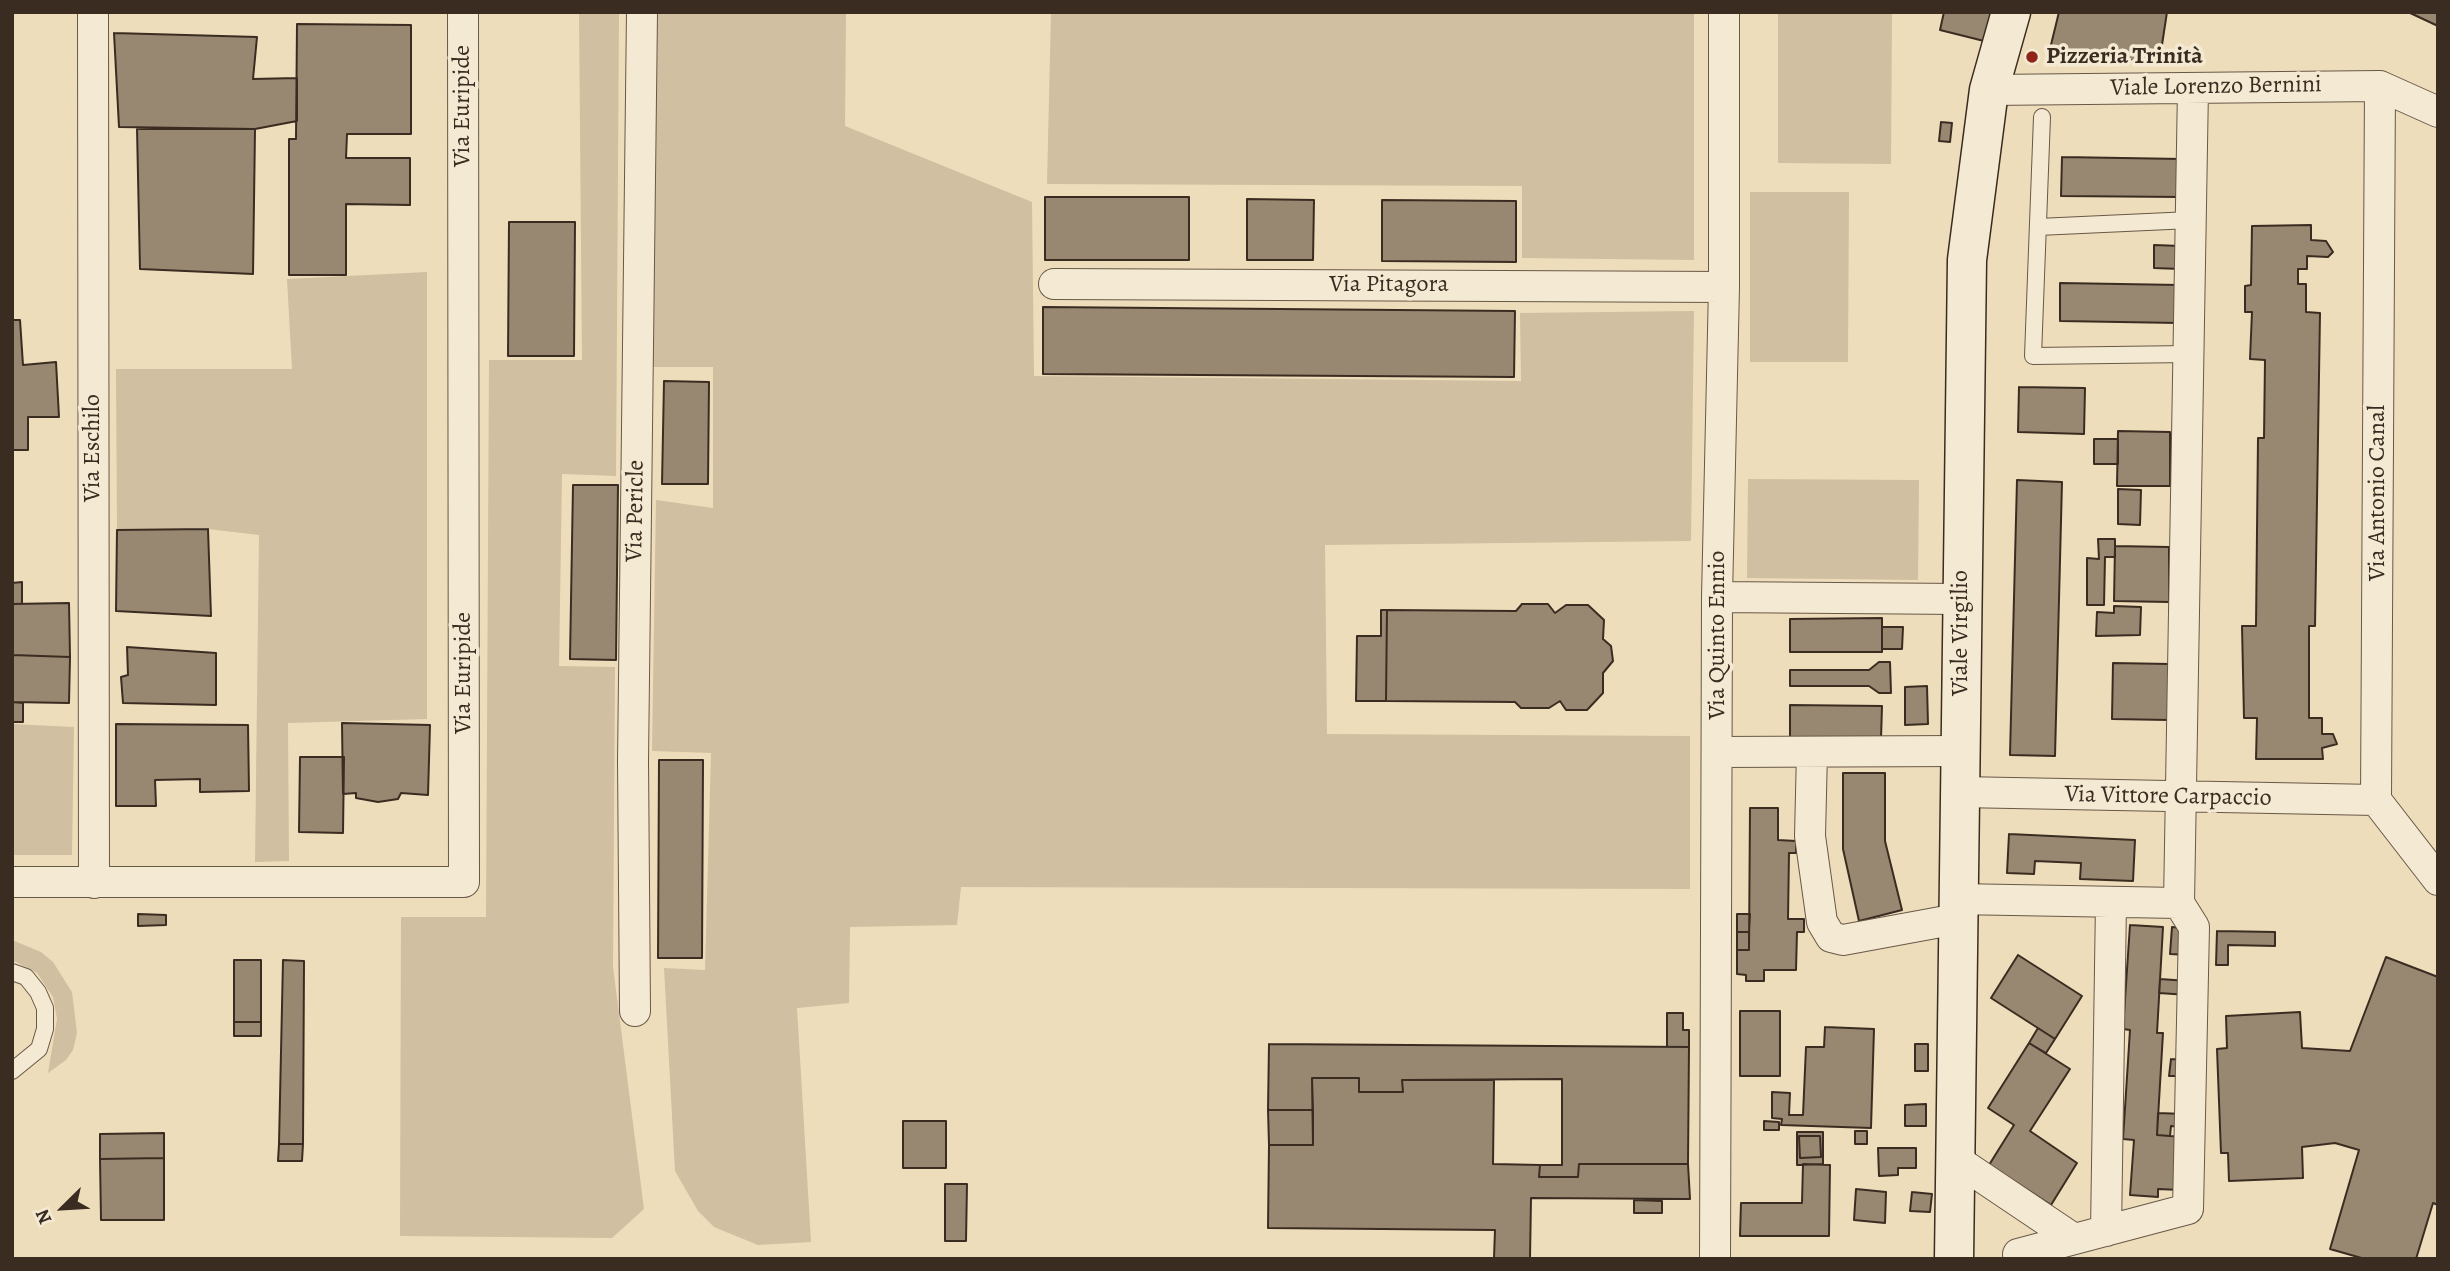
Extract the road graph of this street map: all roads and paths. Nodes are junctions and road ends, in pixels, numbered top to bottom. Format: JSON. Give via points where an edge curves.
{"nodes":[{"id":1,"x":93,"y":12,"type":"edge"},
{"id":2,"x":463,"y":12,"type":"edge"},
{"id":3,"x":642,"y":12,"type":"edge"},
{"id":4,"x":1724,"y":12,"type":"edge"},
{"id":5,"x":2011,"y":12,"type":"edge"},
{"id":6,"x":2380,"y":86,"type":"junction"},
{"id":7,"x":2193,"y":88,"type":"junction"},
{"id":8,"x":1989,"y":90,"type":"junction"},
{"id":9,"x":2438,"y":111,"type":"edge"},
{"id":10,"x":2042,"y":117,"type":"dead end"},
{"id":11,"x":2191,"y":220,"type":"junction"},
{"id":12,"x":2038,"y":227,"type":"junction"},
{"id":13,"x":1054,"y":284,"type":"dead end"},
{"id":14,"x":1724,"y":287,"type":"junction"},
{"id":15,"x":2189,"y":354,"type":"junction"},
{"id":16,"x":1717,"y":597,"type":"junction"},
{"id":17,"x":1960,"y":599,"type":"junction"},
{"id":18,"x":1961,"y":751,"type":"junction"},
{"id":19,"x":1718,"y":752,"type":"junction"},
{"id":20,"x":1812,"y":752,"type":"junction"},
{"id":21,"x":1960,"y":792,"type":"junction"},
{"id":22,"x":2181,"y":796,"type":"junction"},
{"id":23,"x":2376,"y":800,"type":"junction"},
{"id":24,"x":2438,"y":880,"type":"edge"},
{"id":25,"x":12,"y":882,"type":"edge"},
{"id":26,"x":94,"y":883,"type":"junction"},
{"id":27,"x":2111,"y":902,"type":"junction"},
{"id":28,"x":2179,"y":903,"type":"junction"},
{"id":29,"x":1956,"y":909,"type":"junction"},
{"id":30,"x":12,"y":972,"type":"edge"},
{"id":31,"x":635,"y":1011,"type":"dead end"},
{"id":32,"x":12,"y":1070,"type":"edge"},
{"id":33,"x":1955,"y":1159,"type":"junction"},
{"id":34,"x":2106,"y":1231,"type":"junction"},
{"id":35,"x":2074,"y":1240,"type":"junction"},
{"id":36,"x":2018,"y":1254,"type":"dead end"},
{"id":37,"x":1715,"y":1259,"type":"edge"},
{"id":38,"x":1954,"y":1259,"type":"edge"}],
"edges":[{"from":1,"to":26,"type":"street","name":"Via Eschilo"},
{"from":2,"to":26,"type":"street","name":"Via Euripide","via":[[464,882]]},
{"from":3,"to":31,"type":"street","name":"Via Pericle","via":[[633,747]]},
{"from":4,"to":14,"type":"street","name":"Via Quinto Ennio"},
{"from":5,"to":8,"type":"street","name":"Viale Virgilio"},
{"from":6,"to":7,"type":"street","name":"Viale Lorenzo Bernini"},
{"from":6,"to":9,"type":"street","name":"Viale Lorenzo Bernini"},
{"from":6,"to":23,"type":"street","name":"Via Antonio Canal"},
{"from":7,"to":8,"type":"street","name":"Viale Lorenzo Bernini"},
{"from":7,"to":11,"type":"street"},
{"from":8,"to":17,"type":"street","name":"Viale Virgilio","via":[[1967,260]]},
{"from":10,"to":12,"type":"lane"},
{"from":11,"to":12,"type":"lane"},
{"from":11,"to":15,"type":"street"},
{"from":12,"to":15,"type":"lane","via":[[2033,356]]},
{"from":13,"to":14,"type":"street","name":"Via Pitagora"},
{"from":14,"to":16,"type":"street","name":"Via Quinto Ennio"},
{"from":15,"to":22,"type":"street"},
{"from":16,"to":17,"type":"street"},
{"from":16,"to":19,"type":"street","name":"Via Quinto Ennio"},
{"from":17,"to":18,"type":"street","name":"Viale Virgilio"},
{"from":18,"to":20,"type":"street"},
{"from":18,"to":21,"type":"street","name":"Viale Virgilio"},
{"from":19,"to":20,"type":"street"},
{"from":19,"to":37,"type":"street","name":"Via Quinto Ennio"},
{"from":20,"to":29,"type":"street","via":[[1810,836],[1822,922],[1831,937],[1843,940]]},
{"from":21,"to":22,"type":"street","name":"Via Vittore Carpaccio"},
{"from":21,"to":29,"type":"street","name":"Viale Virgilio"},
{"from":22,"to":23,"type":"street","name":"Via Vittore Carpaccio"},
{"from":22,"to":28,"type":"street"},
{"from":23,"to":24,"type":"street"},
{"from":25,"to":26,"type":"street","name":"Via Euripide"},
{"from":27,"to":28,"type":"street"},
{"from":27,"to":29,"type":"street"},
{"from":27,"to":34,"type":"street"},
{"from":28,"to":34,"type":"street","via":[[2194,927],[2188,1209]]},
{"from":29,"to":33,"type":"street","name":"Viale Virgilio"},
{"from":30,"to":32,"type":"lane","via":[[26,977],[46,1007],[39,1049]]},
{"from":33,"to":35,"type":"street"},
{"from":33,"to":38,"type":"street","name":"Viale Virgilio"},
{"from":34,"to":35,"type":"street"},
{"from":35,"to":36,"type":"street"}]}
